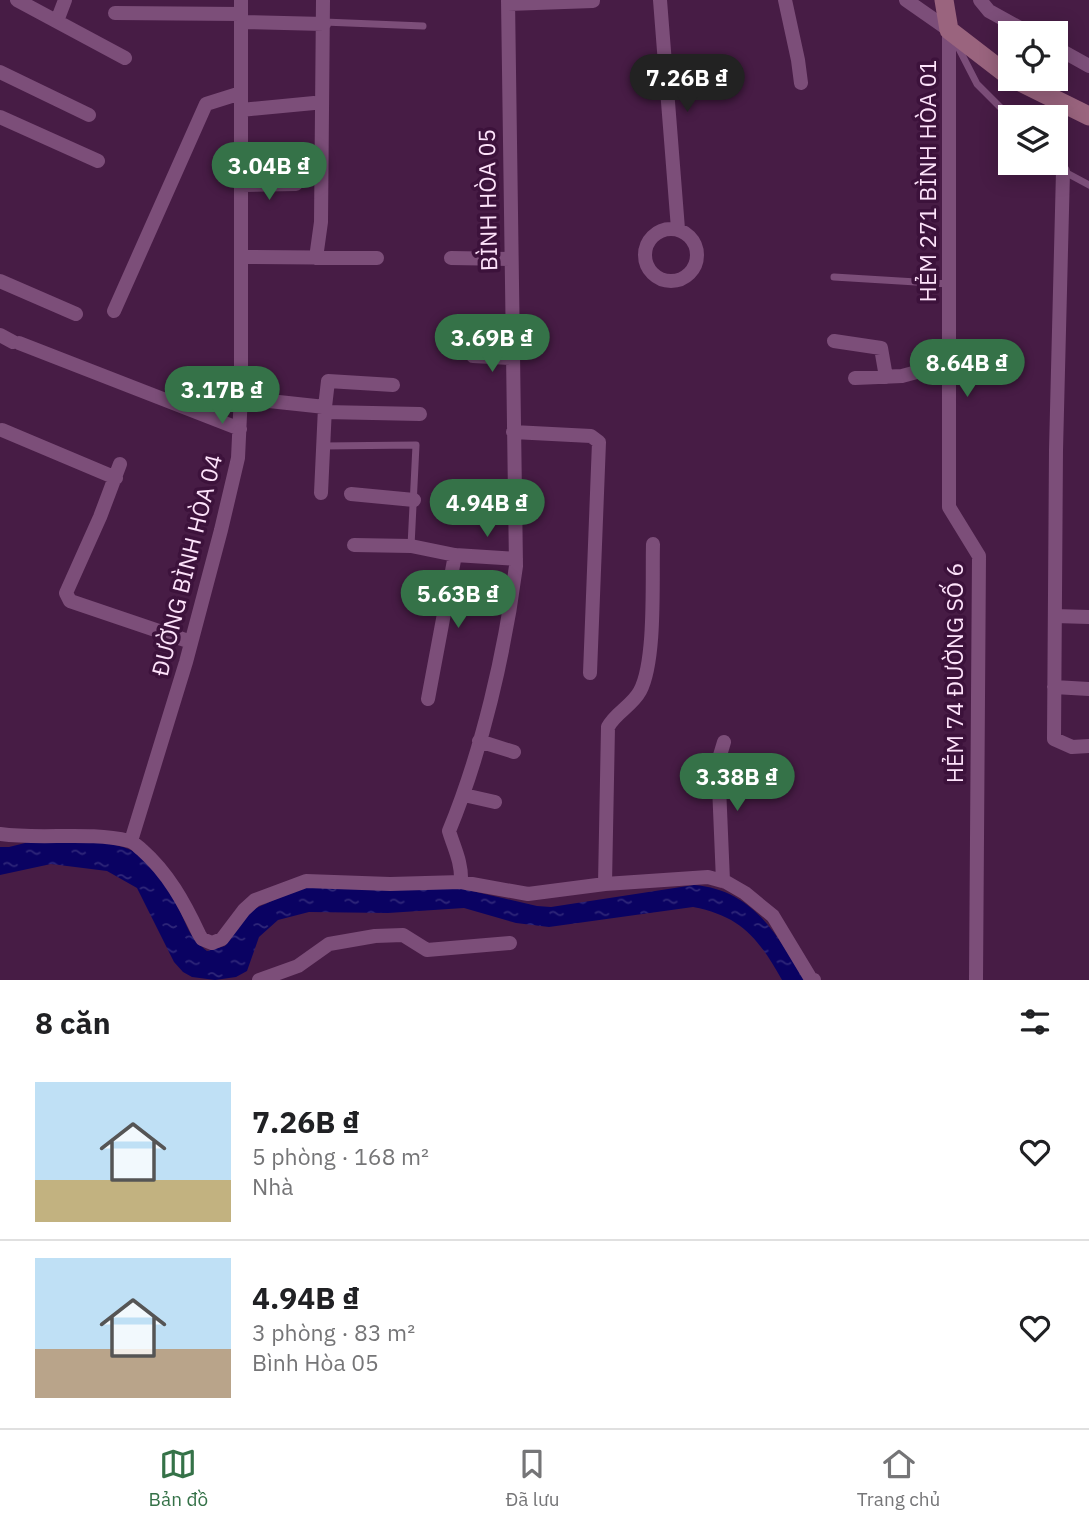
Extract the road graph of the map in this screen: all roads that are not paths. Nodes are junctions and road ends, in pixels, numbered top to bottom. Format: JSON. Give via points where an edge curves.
{"nodes":[{"id":1,"x":17,"y":0,"type":"edge"},
{"id":2,"x":65,"y":0,"type":"edge"},
{"id":3,"x":324,"y":0,"type":"edge"},
{"id":4,"x":660,"y":0,"type":"edge"},
{"id":5,"x":785,"y":0,"type":"edge"},
{"id":6,"x":906,"y":0,"type":"edge"},
{"id":7,"x":944,"y":0,"type":"edge"},
{"id":8,"x":981,"y":0,"type":"edge"},
{"id":9,"x":593,"y":1,"type":"edge"},
{"id":10,"x":508,"y":2,"type":"edge"},
{"id":11,"x":241,"y":12,"type":"edge"},
{"id":12,"x":115,"y":13,"type":"dead end"},
{"id":13,"x":57,"y":21,"type":"junction"},
{"id":14,"x":1007,"y":21,"type":"edge"},
{"id":15,"x":324,"y":23,"type":"junction"},
{"id":16,"x":423,"y":26,"type":"dead end"},
{"id":17,"x":949,"y":30,"type":"junction"},
{"id":18,"x":1068,"y":54,"type":"edge"},
{"id":19,"x":125,"y":58,"type":"dead end"},
{"id":20,"x":1089,"y":66,"type":"edge"},
{"id":21,"x":998,"y":67,"type":"edge"},
{"id":22,"x":0,"y":72,"type":"edge"},
{"id":23,"x":801,"y":82,"type":"dead end"},
{"id":24,"x":1038,"y":91,"type":"edge"},
{"id":25,"x":242,"y":93,"type":"junction"},
{"id":26,"x":314,"y":103,"type":"dead end"},
{"id":27,"x":998,"y":105,"type":"edge"},
{"id":28,"x":241,"y":110,"type":"junction"},
{"id":29,"x":89,"y":115,"type":"dead end"},
{"id":30,"x":1089,"y":116,"type":"edge"},
{"id":31,"x":0,"y":117,"type":"edge"},
{"id":32,"x":98,"y":161,"type":"dead end"},
{"id":33,"x":1068,"y":173,"type":"edge"},
{"id":34,"x":1059,"y":175,"type":"edge"},
{"id":35,"x":296,"y":184,"type":"dead end"},
{"id":36,"x":242,"y":185,"type":"junction"},
{"id":37,"x":1089,"y":186,"type":"edge"},
{"id":38,"x":678,"y":229,"type":"dead end"},
{"id":39,"x":242,"y":257,"type":"junction"},
{"id":40,"x":316,"y":258,"type":"junction"},
{"id":41,"x":377,"y":258,"type":"dead end"},
{"id":42,"x":450,"y":258,"type":"dead end"},
{"id":43,"x":511,"y":259,"type":"junction"},
{"id":44,"x":834,"y":277,"type":"dead end"},
{"id":45,"x":0,"y":281,"type":"edge"},
{"id":46,"x":950,"y":284,"type":"junction"},
{"id":47,"x":114,"y":311,"type":"dead end"},
{"id":48,"x":76,"y":314,"type":"dead end"},
{"id":49,"x":950,"y":331,"type":"joint"},
{"id":50,"x":11,"y":340,"type":"edge"},
{"id":51,"x":834,"y":341,"type":"dead end"},
{"id":52,"x":473,"y":356,"type":"dead end"},
{"id":53,"x":512,"y":358,"type":"junction"},
{"id":54,"x":950,"y":363,"type":"junction"},
{"id":55,"x":886,"y":377,"type":"junction"},
{"id":56,"x":855,"y":378,"type":"dead end"},
{"id":57,"x":393,"y":385,"type":"dead end"},
{"id":58,"x":241,"y":398,"type":"junction"},
{"id":59,"x":325,"y":410,"type":"junction"},
{"id":60,"x":420,"y":414,"type":"dead end"},
{"id":61,"x":240,"y":429,"type":"junction"},
{"id":62,"x":2,"y":430,"type":"dead end"},
{"id":63,"x":513,"y":432,"type":"junction"},
{"id":64,"x":323,"y":446,"type":"junction"},
{"id":65,"x":321,"y":492,"type":"dead end"},
{"id":66,"x":351,"y":494,"type":"dead end"},
{"id":67,"x":414,"y":500,"type":"junction"},
{"id":68,"x":653,"y":544,"type":"dead end"},
{"id":69,"x":354,"y":545,"type":"dead end"},
{"id":70,"x":411,"y":546,"type":"junction"},
{"id":71,"x":454,"y":555,"type":"junction"},
{"id":72,"x":516,"y":559,"type":"junction"},
{"id":73,"x":1055,"y":616,"type":"junction"},
{"id":74,"x":1089,"y":617,"type":"edge"},
{"id":75,"x":191,"y":642,"type":"junction"},
{"id":76,"x":590,"y":673,"type":"dead end"},
{"id":77,"x":1054,"y":687,"type":"junction"},
{"id":78,"x":1089,"y":689,"type":"edge"},
{"id":79,"x":428,"y":699,"type":"dead end"},
{"id":80,"x":479,"y":741,"type":"junction"},
{"id":81,"x":724,"y":742,"type":"dead end"},
{"id":82,"x":1089,"y":746,"type":"edge"},
{"id":83,"x":514,"y":752,"type":"dead end"},
{"id":84,"x":464,"y":795,"type":"junction"},
{"id":85,"x":495,"y":802,"type":"dead end"},
{"id":86,"x":0,"y":834,"type":"edge"},
{"id":87,"x":131,"y":841,"type":"junction"},
{"id":88,"x":723,"y":881,"type":"junction"},
{"id":89,"x":461,"y":882,"type":"junction"},
{"id":90,"x":605,"y":884,"type":"junction"},
{"id":91,"x":510,"y":943,"type":"dead end"},
{"id":92,"x":259,"y":980,"type":"edge"},
{"id":93,"x":814,"y":980,"type":"edge"},
{"id":94,"x":976,"y":980,"type":"edge"}],
"edges":[{"from":1,"to":13,"type":"street"},
{"from":2,"to":13,"type":"street"},
{"from":3,"to":15,"type":"street"},
{"from":4,"to":38,"type":"street"},
{"from":5,"to":23,"type":"street"},
{"from":6,"to":17,"type":"street"},
{"from":7,"to":17,"type":"main road"},
{"from":8,"to":14,"type":"street","via":[[989,11]]},
{"from":9,"to":10,"type":"street"},
{"from":10,"to":43,"type":"street","name":"BÌNH HÒA 05"},
{"from":11,"to":12,"type":"street"},
{"from":11,"to":15,"type":"street"},
{"from":11,"to":25,"type":"street","name":"ĐƯỜNG BÌNH HÒA 04"},
{"from":13,"to":19,"type":"street"},
{"from":15,"to":16,"type":"lane"},
{"from":15,"to":40,"type":"street","via":[[321,222]]},
{"from":17,"to":21,"type":"main road"},
{"from":17,"to":27,"type":"lane","via":[[977,85]]},
{"from":17,"to":46,"type":"street","name":"HẺM 271 BÌNH HÒA 01"},
{"from":18,"to":20,"type":"street"},
{"from":22,"to":29,"type":"street"},
{"from":24,"to":30,"type":"main road"},
{"from":25,"to":28,"type":"street","name":"ĐƯỜNG BÌNH HÒA 04"},
{"from":25,"to":47,"type":"street","via":[[206,104]]},
{"from":26,"to":28,"type":"street"},
{"from":28,"to":36,"type":"street","name":"ĐƯỜNG BÌNH HÒA 04"},
{"from":31,"to":32,"type":"street"},
{"from":33,"to":37,"type":"lane"},
{"from":34,"to":73,"type":"street"},
{"from":35,"to":36,"type":"street"},
{"from":36,"to":39,"type":"street","name":"ĐƯỜNG BÌNH HÒA 04"},
{"from":39,"to":40,"type":"street"},
{"from":39,"to":58,"type":"street","name":"ĐƯỜNG BÌNH HÒA 04"},
{"from":40,"to":41,"type":"street"},
{"from":42,"to":43,"type":"street"},
{"from":43,"to":53,"type":"street","name":"BÌNH HÒA 05"},
{"from":44,"to":46,"type":"lane"},
{"from":45,"to":48,"type":"street"},
{"from":46,"to":49,"type":"street","name":"HẺM 271 BÌNH HÒA 01"},
{"from":49,"to":54,"type":"street","name":"HẺM 74 ĐƯỜNG SỐ 6"},
{"from":50,"to":61,"type":"street"},
{"from":51,"to":55,"type":"street","via":[[881,348]]},
{"from":52,"to":53,"type":"street"},
{"from":53,"to":63,"type":"street","name":"BÌNH HÒA 05"},
{"from":54,"to":55,"type":"street"},
{"from":54,"to":94,"type":"street","name":"HẺM 74 ĐƯỜNG SỐ 6","via":[[949,507],[979,556]]},
{"from":55,"to":56,"type":"street"},
{"from":57,"to":59,"type":"street","via":[[328,381]]},
{"from":58,"to":59,"type":"street"},
{"from":58,"to":61,"type":"street","name":"ĐƯỜNG BÌNH HÒA 04"},
{"from":59,"to":60,"type":"street"},
{"from":59,"to":64,"type":"street"},
{"from":61,"to":75,"type":"street","name":"ĐƯỜNG BÌNH HÒA 04","via":[[238,458]]},
{"from":62,"to":75,"type":"street","via":[[118,471],[66,593],[71,601]]},
{"from":63,"to":72,"type":"street","name":"BÌNH HÒA 05"},
{"from":63,"to":76,"type":"street","via":[[591,436],[599,442]]},
{"from":64,"to":65,"type":"street"},
{"from":64,"to":67,"type":"lane","via":[[416,445]]},
{"from":66,"to":67,"type":"street"},
{"from":67,"to":70,"type":"lane"},
{"from":68,"to":90,"type":"street","via":[[649,665],[639,694],[608,727]]},
{"from":69,"to":70,"type":"street"},
{"from":70,"to":71,"type":"street"},
{"from":71,"to":72,"type":"street"},
{"from":71,"to":79,"type":"street"},
{"from":72,"to":80,"type":"street","name":"BÌNH HÒA 05","via":[[510,610]]},
{"from":73,"to":74,"type":"street"},
{"from":73,"to":77,"type":"street"},
{"from":75,"to":87,"type":"street","name":"ĐƯỜNG BÌNH HÒA 04"},
{"from":77,"to":78,"type":"street"},
{"from":77,"to":82,"type":"street","via":[[1054,739],[1072,747]]},
{"from":80,"to":83,"type":"street"},
{"from":80,"to":84,"type":"street","name":"BÌNH HÒA 05"},
{"from":81,"to":88,"type":"street","via":[[718,762]]},
{"from":84,"to":85,"type":"street"},
{"from":84,"to":89,"type":"street","name":"BÌNH HÒA 05","via":[[449,831]]},
{"from":86,"to":87,"type":"street"},
{"from":87,"to":89,"type":"street","via":[[162,870],[202,939],[212,943],[222,939],[255,900],[306,881]]},
{"from":88,"to":90,"type":"street","via":[[708,877]]},
{"from":88,"to":93,"type":"street","via":[[773,916]]},
{"from":89,"to":90,"type":"street","via":[[528,894]]},
{"from":91,"to":92,"type":"street","via":[[427,950],[403,935],[375,936],[329,944],[298,966]]}]}
